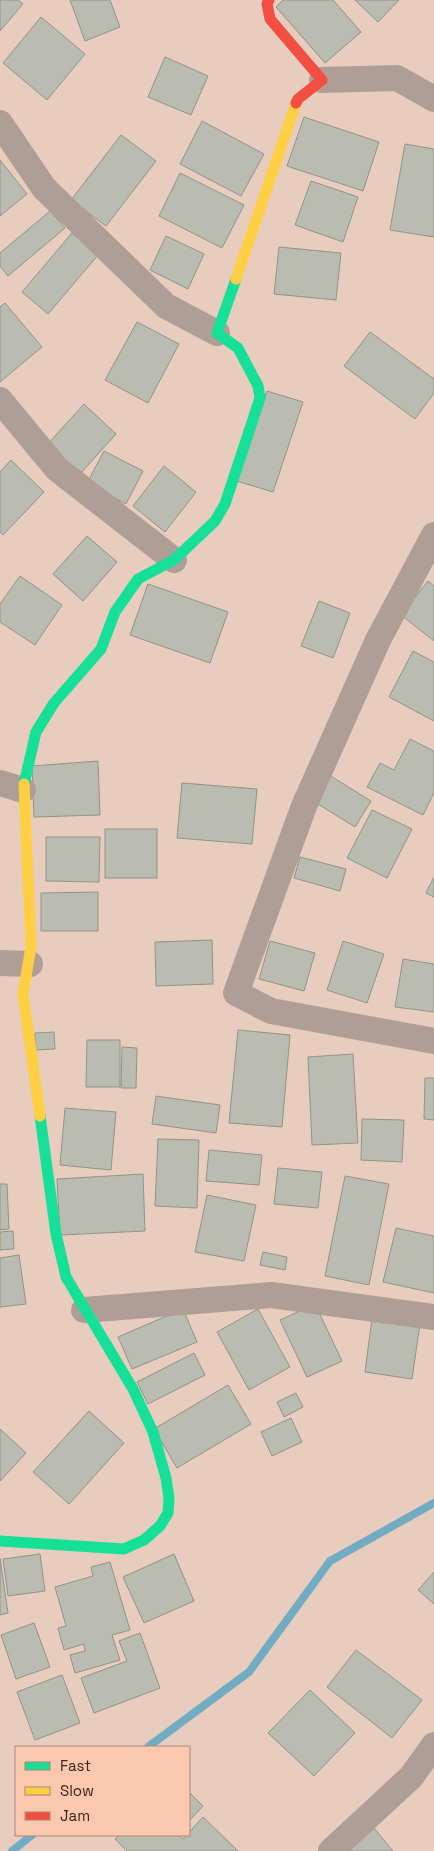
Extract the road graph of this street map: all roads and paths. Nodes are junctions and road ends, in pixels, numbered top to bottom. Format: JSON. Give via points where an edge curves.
{"nodes":[{"id":1,"x":269,"y":0,"type":"edge"},
{"id":2,"x":322,"y":80,"type":"junction"},
{"id":3,"x":434,"y":99,"type":"edge"},
{"id":4,"x":0,"y":123,"type":"edge"},
{"id":5,"x":217,"y":333,"type":"junction"},
{"id":6,"x":0,"y":400,"type":"edge"},
{"id":7,"x":434,"y":535,"type":"edge"},
{"id":8,"x":174,"y":560,"type":"junction"},
{"id":9,"x":11,"y":786,"type":"edge"},
{"id":10,"x":0,"y":963,"type":"edge"},
{"id":11,"x":30,"y":964,"type":"junction"},
{"id":12,"x":434,"y":1041,"type":"edge"},
{"id":13,"x":84,"y":1310,"type":"junction"},
{"id":14,"x":434,"y":1318,"type":"edge"},
{"id":15,"x":0,"y":1541,"type":"edge"},
{"id":16,"x":434,"y":1745,"type":"edge"},
{"id":17,"x":331,"y":1851,"type":"edge"}],
"edges":[{"from":1,"to":2,"type":"street","via":[[270,19]]},
{"from":2,"to":3,"type":"street","via":[[397,78]]},
{"from":2,"to":5,"type":"street","via":[[298,99]]},
{"from":4,"to":5,"type":"street","via":[[44,188],[166,306]]},
{"from":5,"to":8,"type":"street","via":[[238,348],[258,386],[260,398],[225,504],[215,521]]},
{"from":6,"to":8,"type":"street","via":[[57,469]]},
{"from":7,"to":12,"type":"street","via":[[378,640],[304,806],[236,993],[271,1011]]},
{"from":8,"to":9,"type":"street","via":[[138,579],[115,612],[101,649],[54,703],[36,732]]},
{"from":9,"to":11,"type":"street"},
{"from":10,"to":11,"type":"street"},
{"from":11,"to":13,"type":"street","via":[[23,979],[23,994],[56,1234],[66,1277]]},
{"from":13,"to":14,"type":"street","via":[[271,1295]]},
{"from":13,"to":15,"type":"street","via":[[133,1389],[153,1432],[166,1478],[168,1513],[160,1526],[144,1540],[124,1549]]},
{"from":16,"to":17,"type":"street","via":[[412,1777]]}]}
